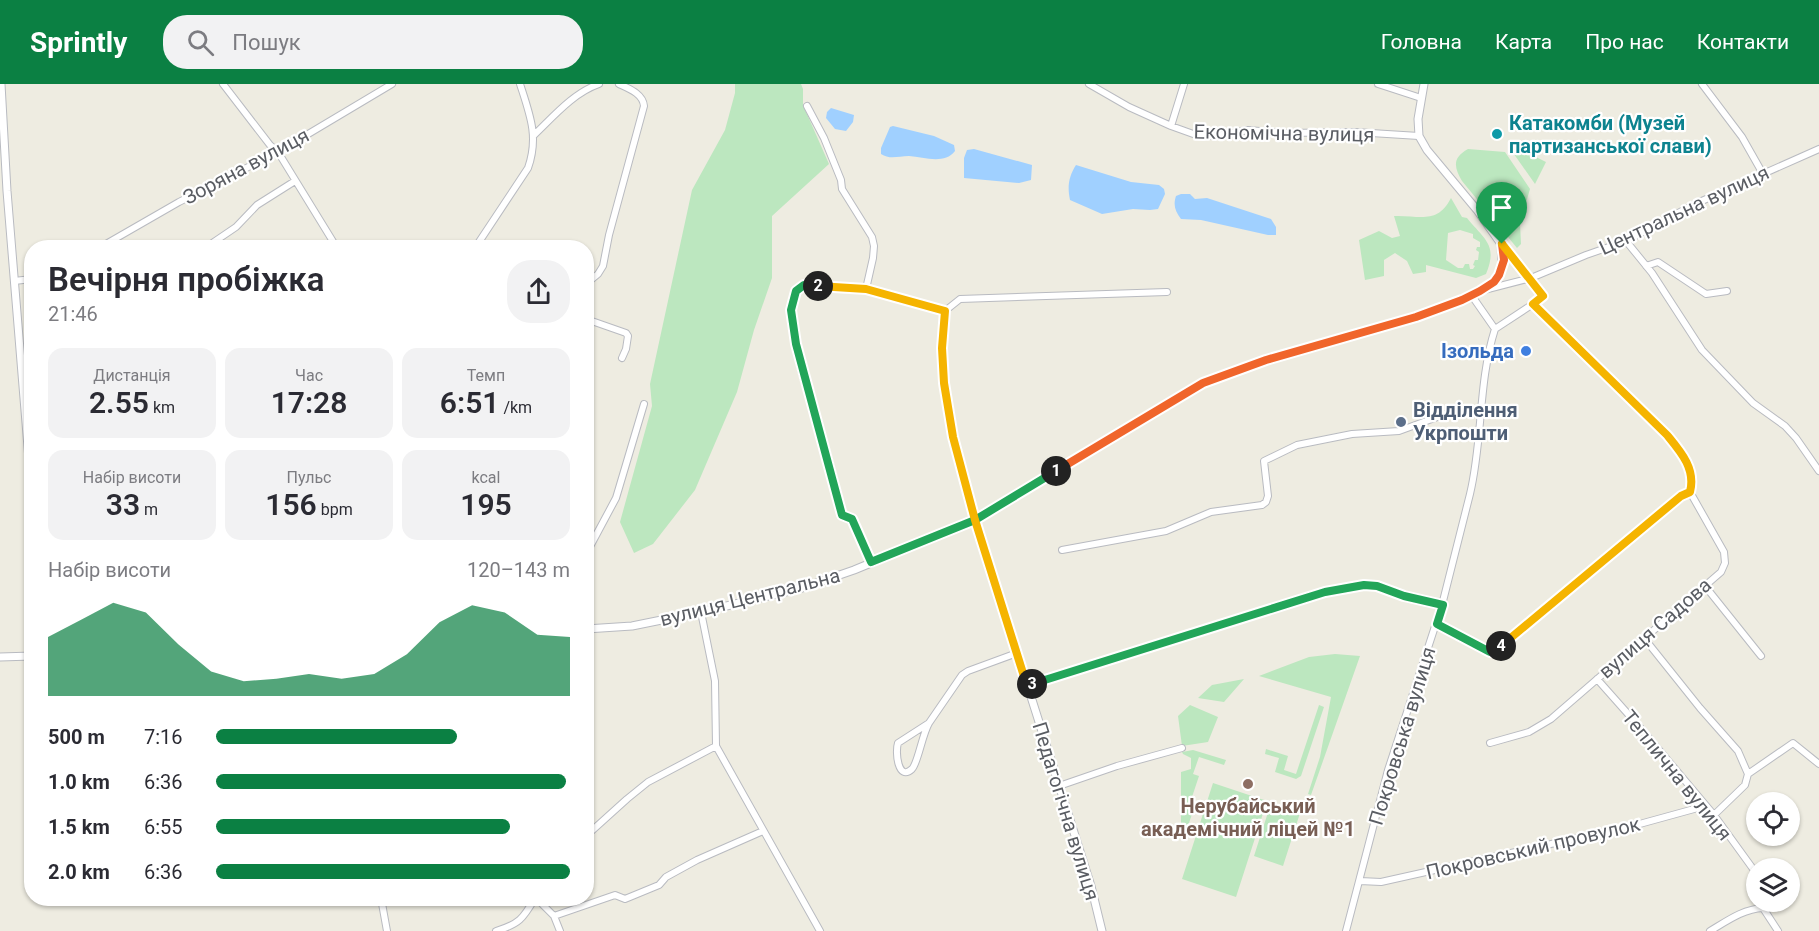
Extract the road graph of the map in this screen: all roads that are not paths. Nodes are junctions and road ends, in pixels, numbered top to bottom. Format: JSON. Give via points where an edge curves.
{"nodes":[{"id":1,"x":1,"y":84,"type":"edge"},
{"id":2,"x":223,"y":84,"type":"edge"},
{"id":3,"x":392,"y":84,"type":"edge"},
{"id":4,"x":520,"y":84,"type":"edge"},
{"id":5,"x":598,"y":84,"type":"edge"},
{"id":6,"x":620,"y":84,"type":"edge"},
{"id":7,"x":1089,"y":84,"type":"edge"},
{"id":8,"x":1184,"y":84,"type":"edge"},
{"id":9,"x":1378,"y":84,"type":"edge"},
{"id":10,"x":1424,"y":84,"type":"edge"},
{"id":11,"x":1702,"y":84,"type":"edge"},
{"id":12,"x":1421,"y":98,"type":"junction"},
{"id":13,"x":807,"y":106,"type":"dead end"},
{"id":14,"x":1171,"y":126,"type":"junction"},
{"id":15,"x":534,"y":135,"type":"junction"},
{"id":16,"x":1419,"y":136,"type":"junction"},
{"id":17,"x":1819,"y":149,"type":"edge"},
{"id":18,"x":278,"y":152,"type":"junction"},
{"id":19,"x":1763,"y":174,"type":"junction"},
{"id":20,"x":295,"y":181,"type":"junction"},
{"id":21,"x":113,"y":240,"type":"edge"},
{"id":22,"x":217,"y":240,"type":"edge"},
{"id":23,"x":332,"y":240,"type":"edge"},
{"id":24,"x":480,"y":240,"type":"edge"},
{"id":25,"x":1626,"y":241,"type":"junction"},
{"id":26,"x":1502,"y":244,"type":"junction"},
{"id":27,"x":1646,"y":266,"type":"junction"},
{"id":28,"x":594,"y":277,"type":"edge"},
{"id":29,"x":1531,"y":278,"type":"junction"},
{"id":30,"x":24,"y":280,"type":"edge"},
{"id":31,"x":14,"y":281,"type":"junction"},
{"id":32,"x":866,"y":289,"type":"junction"},
{"id":33,"x":1480,"y":291,"type":"junction"},
{"id":34,"x":1727,"y":291,"type":"dead end"},
{"id":35,"x":1167,"y":292,"type":"dead end"},
{"id":36,"x":1472,"y":296,"type":"junction"},
{"id":37,"x":1533,"y":304,"type":"junction"},
{"id":38,"x":945,"y":311,"type":"junction"},
{"id":39,"x":594,"y":322,"type":"edge"},
{"id":40,"x":1495,"y":329,"type":"junction"},
{"id":41,"x":622,"y":358,"type":"dead end"},
{"id":42,"x":24,"y":400,"type":"edge"},
{"id":43,"x":644,"y":405,"type":"dead end"},
{"id":44,"x":1479,"y":414,"type":"junction"},
{"id":45,"x":1819,"y":471,"type":"edge"},
{"id":46,"x":1690,"y":492,"type":"junction"},
{"id":47,"x":975,"y":520,"type":"junction"},
{"id":48,"x":594,"y":539,"type":"edge"},
{"id":49,"x":1062,"y":550,"type":"dead end"},
{"id":50,"x":871,"y":562,"type":"junction"},
{"id":51,"x":1705,"y":586,"type":"junction"},
{"id":52,"x":1443,"y":605,"type":"junction"},
{"id":53,"x":701,"y":612,"type":"junction"},
{"id":54,"x":1437,"y":624,"type":"junction"},
{"id":55,"x":594,"y":629,"type":"edge"},
{"id":56,"x":1644,"y":638,"type":"junction"},
{"id":57,"x":1017,"y":653,"type":"junction"},
{"id":58,"x":24,"y":656,"type":"edge"},
{"id":59,"x":1761,"y":656,"type":"dead end"},
{"id":60,"x":0,"y":657,"type":"edge"},
{"id":61,"x":1596,"y":679,"type":"junction"},
{"id":62,"x":1027,"y":686,"type":"junction"},
{"id":63,"x":929,"y":723,"type":"junction"},
{"id":64,"x":1490,"y":743,"type":"dead end"},
{"id":65,"x":716,"y":746,"type":"junction"},
{"id":66,"x":1182,"y":748,"type":"dead end"},
{"id":67,"x":1819,"y":764,"type":"edge"},
{"id":68,"x":1748,"y":774,"type":"junction"},
{"id":69,"x":1059,"y":786,"type":"junction"},
{"id":70,"x":1705,"y":806,"type":"junction"},
{"id":71,"x":1714,"y":816,"type":"junction"},
{"id":72,"x":594,"y":829,"type":"edge"},
{"id":73,"x":763,"y":831,"type":"junction"},
{"id":74,"x":1746,"y":859,"type":"edge"},
{"id":75,"x":1360,"y":881,"type":"junction"},
{"id":76,"x":594,"y":902,"type":"edge"},
{"id":77,"x":382,"y":906,"type":"edge"},
{"id":78,"x":531,"y":906,"type":"edge"},
{"id":79,"x":543,"y":906,"type":"edge"},
{"id":80,"x":583,"y":906,"type":"edge"},
{"id":81,"x":1746,"y":911,"type":"edge"},
{"id":82,"x":1768,"y":912,"type":"edge"},
{"id":83,"x":554,"y":916,"type":"junction"},
{"id":84,"x":387,"y":931,"type":"edge"},
{"id":85,"x":496,"y":931,"type":"edge"},
{"id":86,"x":560,"y":931,"type":"edge"},
{"id":87,"x":820,"y":931,"type":"edge"},
{"id":88,"x":1102,"y":931,"type":"edge"},
{"id":89,"x":1346,"y":931,"type":"edge"},
{"id":90,"x":1710,"y":931,"type":"edge"},
{"id":91,"x":1778,"y":931,"type":"edge"}],
"edges":[{"from":1,"to":31,"type":"street"},
{"from":2,"to":18,"type":"street"},
{"from":3,"to":18,"type":"street","name":"Зоряна вулиця"},
{"from":4,"to":15,"type":"street"},
{"from":5,"to":15,"type":"street","via":[[563,107]]},
{"from":6,"to":28,"type":"street","via":[[640,96],[644,106],[603,266]]},
{"from":7,"to":14,"type":"street","name":"Економічна вулиця"},
{"from":8,"to":14,"type":"street"},
{"from":9,"to":12,"type":"street"},
{"from":10,"to":12,"type":"street"},
{"from":11,"to":19,"type":"street","via":[[1742,137]]},
{"from":12,"to":16,"type":"street"},
{"from":13,"to":32,"type":"street","via":[[842,189],[872,237],[873,258]]},
{"from":14,"to":16,"type":"street","name":"Економічна вулиця","via":[[1207,136],[1248,130]]},
{"from":15,"to":24,"type":"street","via":[[528,168]]},
{"from":16,"to":26,"type":"street"},
{"from":17,"to":19,"type":"street","name":"Центральна вулиця"},
{"from":18,"to":20,"type":"street"},
{"from":18,"to":21,"type":"street","name":"Зоряна вулиця"},
{"from":19,"to":25,"type":"street","name":"Центральна вулиця"},
{"from":20,"to":22,"type":"street","via":[[257,205]]},
{"from":20,"to":23,"type":"street"},
{"from":25,"to":27,"type":"street"},
{"from":25,"to":29,"type":"street","name":"Центральна вулиця"},
{"from":26,"to":29,"type":"street"},
{"from":26,"to":33,"type":"street","name":"вулиця Центральна","via":[[1504,260],[1499,275]]},
{"from":27,"to":34,"type":"street","via":[[1658,262],[1706,294]]},
{"from":27,"to":45,"type":"street","via":[[1702,350],[1753,403],[1785,426]]},
{"from":29,"to":33,"type":"street","name":"Центральна вулиця"},
{"from":29,"to":37,"type":"street","via":[[1543,296]]},
{"from":30,"to":31,"type":"street"},
{"from":31,"to":42,"type":"street"},
{"from":32,"to":38,"type":"street"},
{"from":32,"to":50,"type":"street","via":[[804,285],[796,291],[791,310],[796,344],[842,515],[852,519]]},
{"from":33,"to":36,"type":"street","name":"вулиця Центральна"},
{"from":35,"to":38,"type":"street","via":[[960,299]]},
{"from":36,"to":40,"type":"street"},
{"from":36,"to":47,"type":"street","name":"вулиця Центральна","via":[[1203,383]]},
{"from":37,"to":40,"type":"street"},
{"from":37,"to":46,"type":"street","via":[[1683,454],[1690,471]]},
{"from":38,"to":47,"type":"street","via":[[944,383],[953,437]]},
{"from":39,"to":41,"type":"street","via":[[626,333]]},
{"from":40,"to":44,"type":"street","name":"Покровська вулиця"},
{"from":43,"to":48,"type":"street","via":[[616,498]]},
{"from":44,"to":49,"type":"street","via":[[1451,412],[1399,431],[1352,434],[1297,445],[1264,461],[1268,496],[1262,505],[1211,512],[1166,531]]},
{"from":44,"to":52,"type":"street","name":"Покровська вулиця","via":[[1474,479]]},
{"from":46,"to":51,"type":"street","name":"вулиця Садова","via":[[1724,552],[1725,563],[1720,572]]},
{"from":46,"to":54,"type":"street","via":[[1494,651],[1484,650]]},
{"from":47,"to":50,"type":"street","name":"вулиця Центральна"},
{"from":47,"to":57,"type":"street","name":"Педагогічна вулиця"},
{"from":50,"to":53,"type":"street","name":"вулиця Центральна","via":[[802,588]]},
{"from":51,"to":56,"type":"street","name":"вулиця Садова"},
{"from":51,"to":59,"type":"street"},
{"from":52,"to":54,"type":"street","name":"Покровська вулиця"},
{"from":52,"to":62,"type":"street","via":[[1377,586],[1350,586]]},
{"from":53,"to":55,"type":"street","name":"вулиця Центральна","via":[[632,626]]},
{"from":53,"to":65,"type":"street","via":[[716,681]]},
{"from":54,"to":75,"type":"street","name":"Покровська вулиця","via":[[1388,770]]},
{"from":56,"to":61,"type":"street","name":"вулиця Садова"},
{"from":56,"to":68,"type":"street","via":[[1738,751]]},
{"from":57,"to":62,"type":"street","name":"Педагогічна вулиця"},
{"from":57,"to":63,"type":"street","via":[[962,675]]},
{"from":58,"to":60,"type":"street"},
{"from":61,"to":64,"type":"street","name":"вулиця Садова","via":[[1540,727]]},
{"from":61,"to":70,"type":"street","name":"Теплична вулиця"},
{"from":62,"to":69,"type":"street","name":"Педагогічна вулиця"},
{"from":63,"to":63,"type":"street","via":[[898,743],[896,755],[905,772],[914,766]]},
{"from":65,"to":72,"type":"street","via":[[648,782]]},
{"from":65,"to":73,"type":"street"},
{"from":66,"to":69,"type":"street"},
{"from":67,"to":68,"type":"street","via":[[1793,742]]},
{"from":68,"to":71,"type":"street","via":[[1745,785]]},
{"from":69,"to":88,"type":"street","name":"Педагогічна вулиця"},
{"from":70,"to":71,"type":"street","name":"Теплична вулиця"},
{"from":70,"to":75,"type":"street","name":"Покровський провулок","via":[[1625,828],[1381,882]]},
{"from":71,"to":74,"type":"street","name":"Теплична вулиця"},
{"from":73,"to":76,"type":"street","via":[[697,860],[659,885],[625,899],[615,895]]},
{"from":73,"to":87,"type":"street"},
{"from":75,"to":89,"type":"street","name":"Покровська вулиця"},
{"from":77,"to":84,"type":"street"},
{"from":78,"to":85,"type":"street","via":[[514,925]]},
{"from":79,"to":83,"type":"street"},
{"from":80,"to":83,"type":"street"},
{"from":81,"to":90,"type":"street"},
{"from":82,"to":91,"type":"street"},
{"from":83,"to":86,"type":"street"}]}
